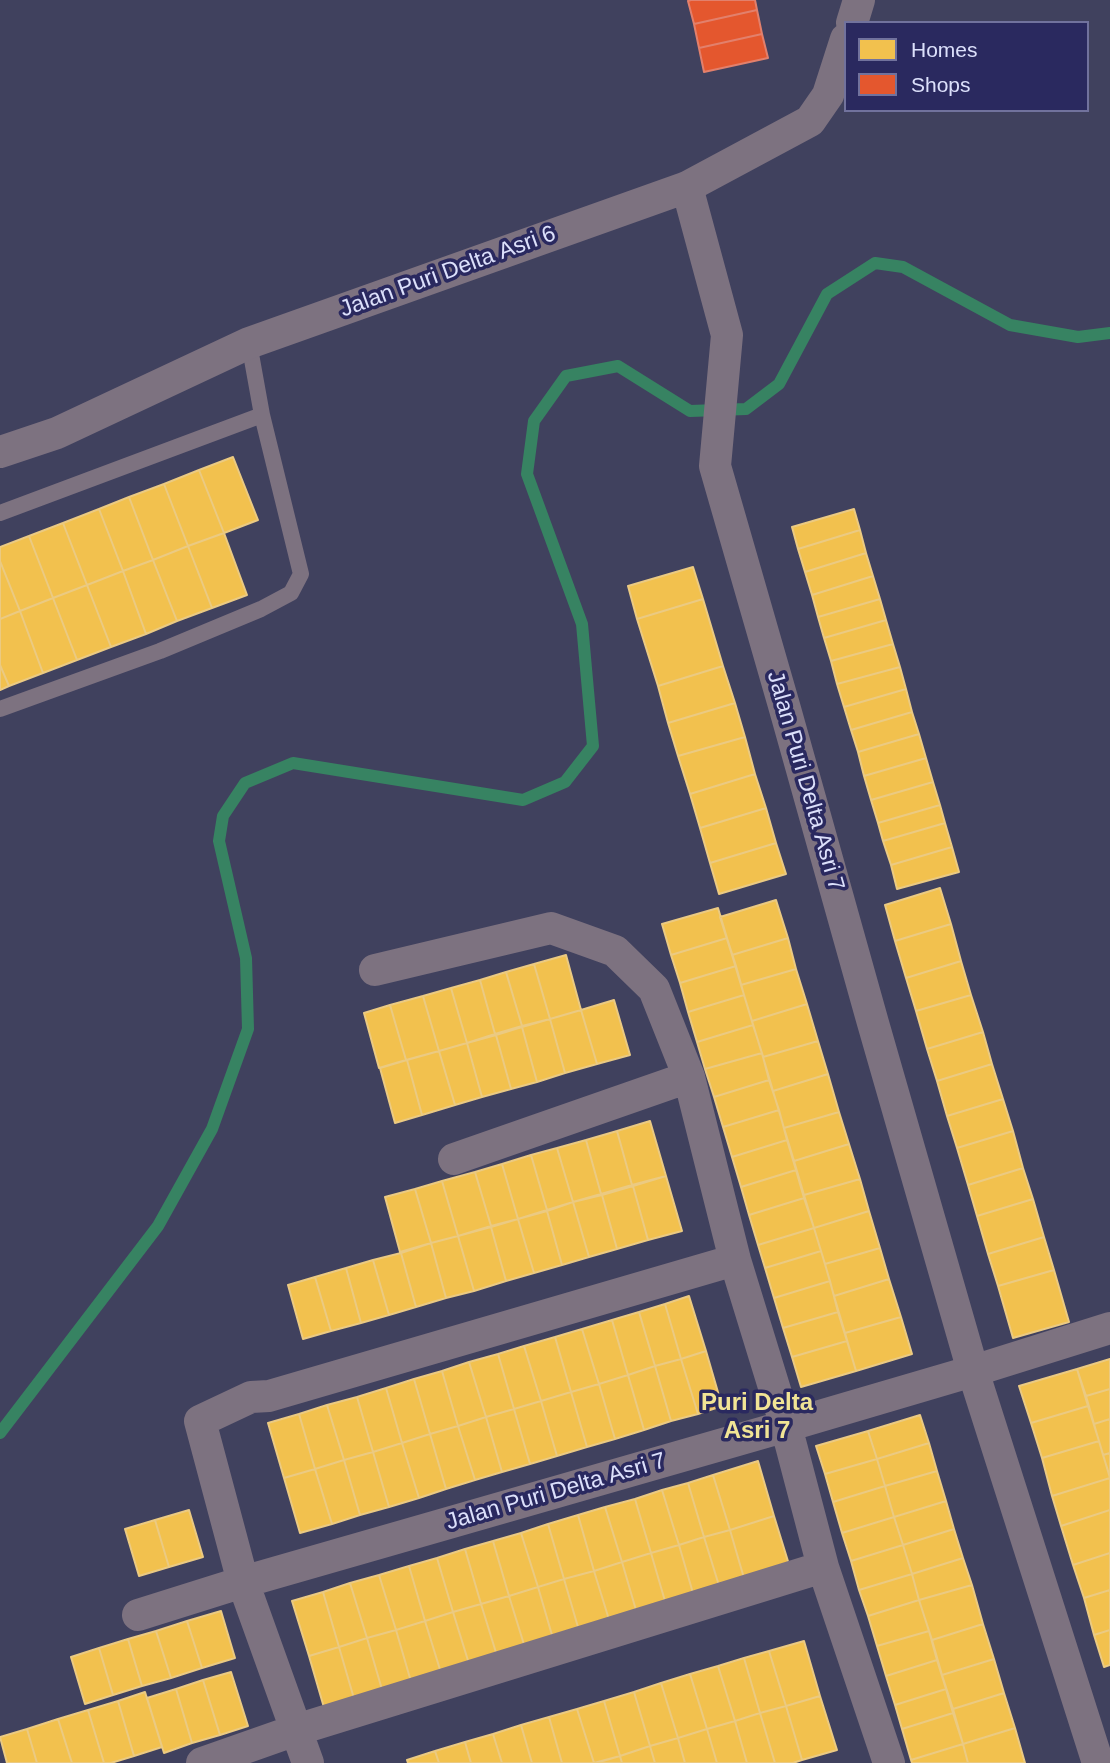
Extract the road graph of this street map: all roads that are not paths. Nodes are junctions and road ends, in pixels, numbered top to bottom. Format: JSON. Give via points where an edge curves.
{"nodes":[{"id":1,"x":844,"y":45,"type":"edge"},
{"id":2,"x":687,"y":187,"type":"junction"},
{"id":3,"x":249,"y":343,"type":"junction"},
{"id":4,"x":262,"y":415,"type":"junction"},
{"id":5,"x":0,"y":452,"type":"edge"},
{"id":6,"x":0,"y":513,"type":"edge"},
{"id":7,"x":0,"y":709,"type":"edge"},
{"id":8,"x":375,"y":970,"type":"dead end"},
{"id":9,"x":689,"y":1077,"type":"junction"},
{"id":10,"x":454,"y":1159,"type":"dead end"},
{"id":11,"x":735,"y":1260,"type":"junction"},
{"id":12,"x":1110,"y":1328,"type":"edge"},
{"id":13,"x":974,"y":1371,"type":"junction"},
{"id":14,"x":786,"y":1426,"type":"junction"},
{"id":15,"x":823,"y":1567,"type":"junction"},
{"id":16,"x":243,"y":1582,"type":"junction"},
{"id":17,"x":138,"y":1615,"type":"dead end"},
{"id":18,"x":296,"y":1730,"type":"junction"},
{"id":19,"x":202,"y":1763,"type":"edge"},
{"id":20,"x":307,"y":1763,"type":"edge"},
{"id":21,"x":889,"y":1763,"type":"edge"},
{"id":22,"x":1098,"y":1763,"type":"edge"}],
"edges":[{"from":1,"to":2,"type":"street","name":"Jalan Puri Delta Asri 6","via":[[828,95],[810,121]]},
{"from":2,"to":3,"type":"street","name":"Jalan Puri Delta Asri 6"},
{"from":2,"to":13,"type":"street","name":"Jalan Puri Delta Asri 7","via":[[727,335],[715,466]]},
{"from":3,"to":4,"type":"lane"},
{"from":3,"to":5,"type":"street","name":"Jalan Puri Delta Asri 6","via":[[57,433]]},
{"from":4,"to":6,"type":"lane"},
{"from":4,"to":7,"type":"lane","via":[[301,575],[291,593],[160,651]]},
{"from":8,"to":9,"type":"street","via":[[551,928],[582,938],[615,951],[654,989]]},
{"from":9,"to":10,"type":"street"},
{"from":9,"to":11,"type":"street"},
{"from":11,"to":14,"type":"street"},
{"from":11,"to":16,"type":"street","via":[[281,1393],[251,1397],[200,1421]]},
{"from":12,"to":13,"type":"street","name":"Jalan Puri Delta Asri 7"},
{"from":13,"to":14,"type":"street","name":"Jalan Puri Delta Asri 7"},
{"from":13,"to":22,"type":"street","name":"Jalan Puri Delta Asri 7"},
{"from":14,"to":15,"type":"street"},
{"from":14,"to":16,"type":"street","name":"Jalan Puri Delta Asri 7"},
{"from":15,"to":18,"type":"street"},
{"from":15,"to":21,"type":"street"},
{"from":16,"to":17,"type":"street","name":"Jalan Puri Delta Asri 7"},
{"from":16,"to":18,"type":"street"},
{"from":18,"to":19,"type":"street"},
{"from":18,"to":20,"type":"street"}]}
